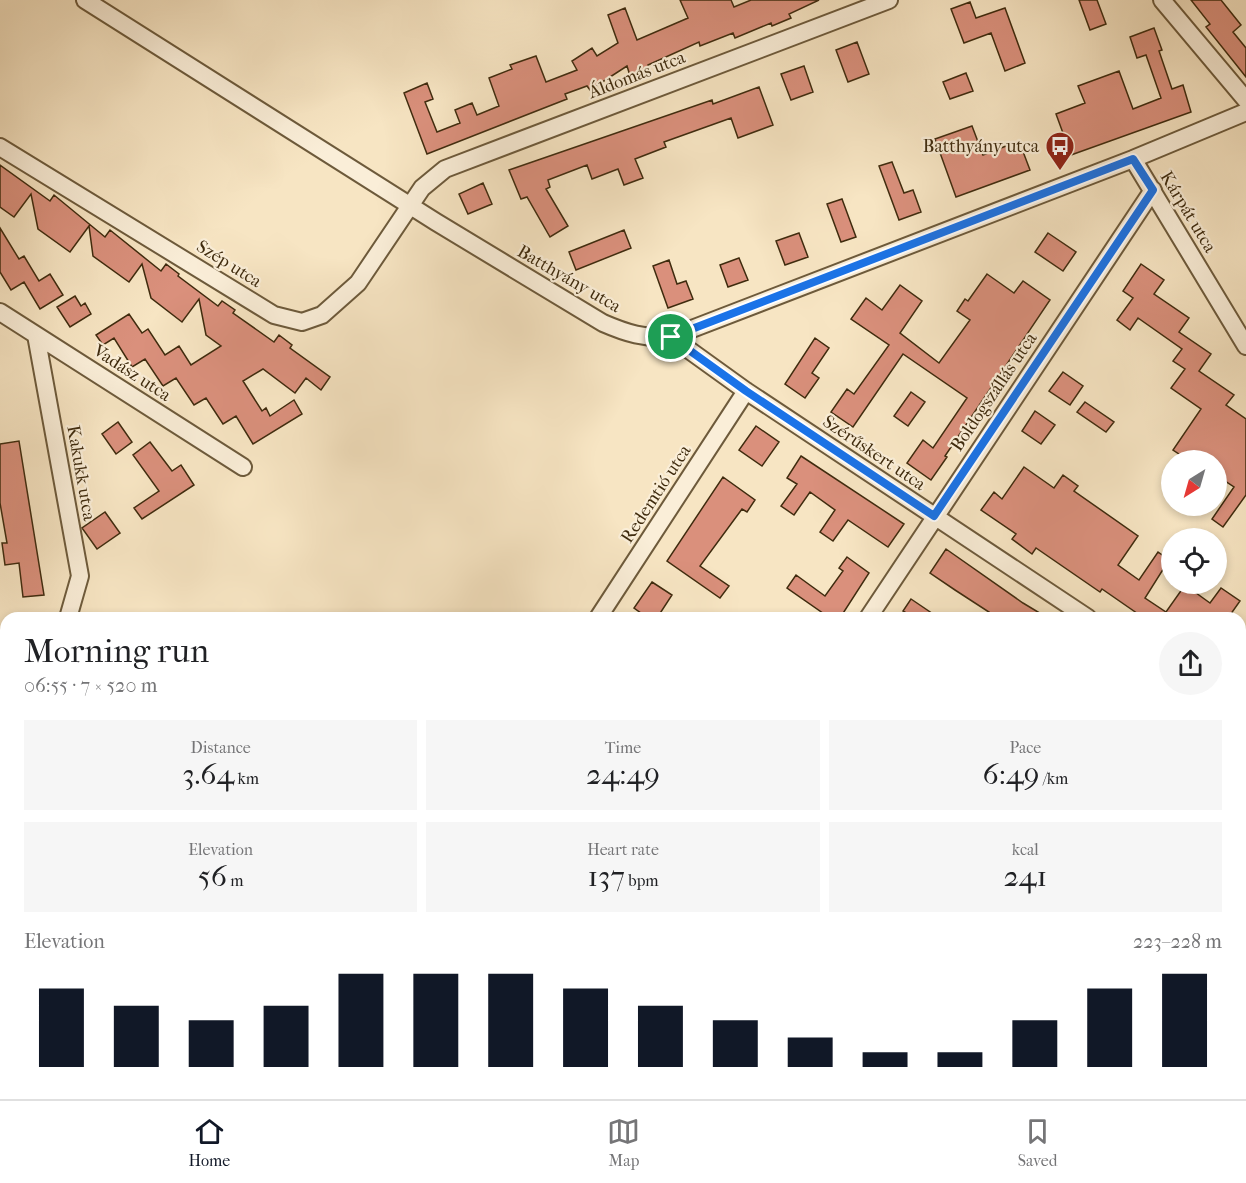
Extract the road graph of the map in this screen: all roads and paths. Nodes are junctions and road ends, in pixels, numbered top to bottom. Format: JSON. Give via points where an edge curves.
{"nodes":[{"id":1,"x":85,"y":0,"type":"edge"},
{"id":2,"x":889,"y":0,"type":"edge"},
{"id":3,"x":1162,"y":0,"type":"edge"},
{"id":4,"x":1246,"y":100,"type":"edge"},
{"id":5,"x":1246,"y":112,"type":"edge"},
{"id":6,"x":0,"y":147,"type":"edge"},
{"id":7,"x":1133,"y":159,"type":"junction"},
{"id":8,"x":1153,"y":190,"type":"junction"},
{"id":9,"x":412,"y":206,"type":"junction"},
{"id":10,"x":0,"y":312,"type":"edge"},
{"id":11,"x":36,"y":335,"type":"junction"},
{"id":12,"x":671,"y":337,"type":"junction"},
{"id":13,"x":1246,"y":346,"type":"edge"},
{"id":14,"x":746,"y":391,"type":"junction"},
{"id":15,"x":243,"y":467,"type":"dead end"},
{"id":16,"x":934,"y":516,"type":"junction"},
{"id":17,"x":70,"y":612,"type":"edge"},
{"id":18,"x":602,"y":612,"type":"edge"},
{"id":19,"x":872,"y":612,"type":"edge"},
{"id":20,"x":1079,"y":612,"type":"edge"}],
"edges":[{"from":1,"to":9,"type":"street","name":"Batthyány utca"},
{"from":2,"to":9,"type":"street","name":"Áldomás utca","via":[[445,169],[422,188]]},
{"from":3,"to":4,"type":"street"},
{"from":5,"to":7,"type":"street","name":"Batthyány utca"},
{"from":6,"to":9,"type":"street","name":"Szép utca","via":[[274,315],[302,322],[322,315],[358,283]]},
{"from":7,"to":8,"type":"street","name":"Kárpát utca"},
{"from":7,"to":12,"type":"street","name":"Batthyány utca"},
{"from":8,"to":13,"type":"street","name":"Kárpát utca"},
{"from":8,"to":16,"type":"street","name":"Boldogszállás utca"},
{"from":9,"to":12,"type":"street","name":"Batthyány utca","via":[[603,323],[628,334]]},
{"from":10,"to":11,"type":"street","name":"Vadász utca"},
{"from":11,"to":15,"type":"street","name":"Vadász utca"},
{"from":11,"to":17,"type":"street","name":"Kakukk utca","via":[[80,576]]},
{"from":12,"to":14,"type":"street","name":"Szérűskert utca"},
{"from":14,"to":16,"type":"street","name":"Szérűskert utca"},
{"from":14,"to":18,"type":"street","name":"Redemtió utca"},
{"from":16,"to":19,"type":"street","name":"Boldogszállás utca"},
{"from":16,"to":20,"type":"street","name":"Szérűskert utca"}]}
